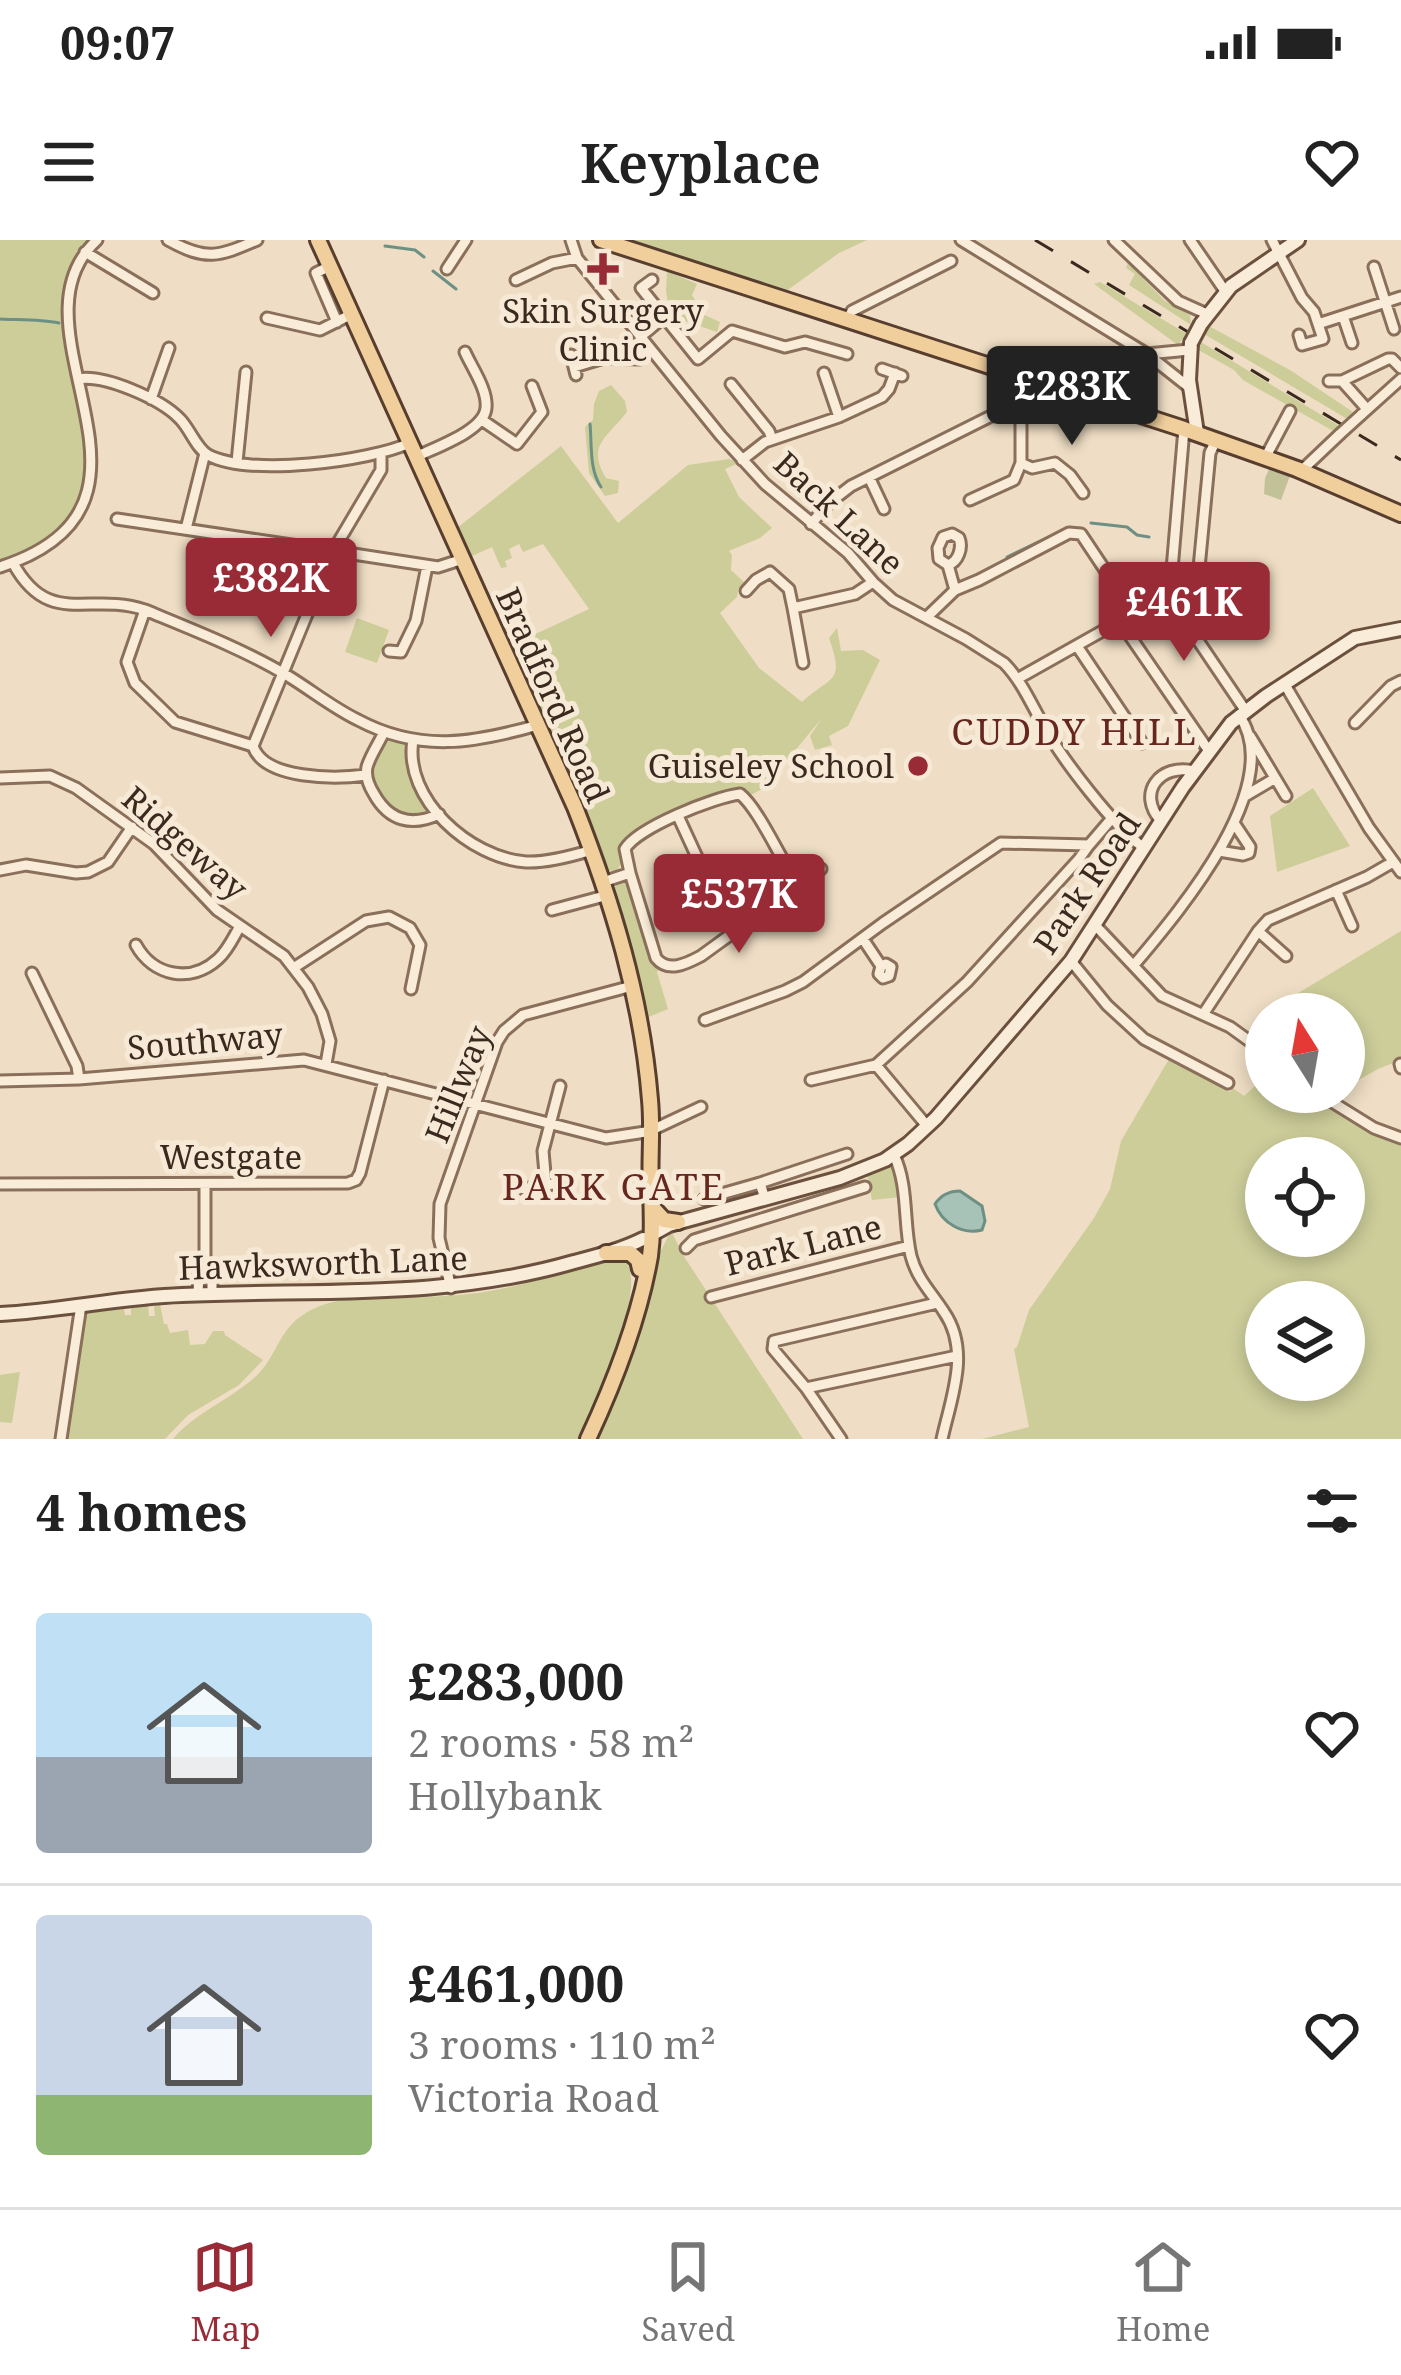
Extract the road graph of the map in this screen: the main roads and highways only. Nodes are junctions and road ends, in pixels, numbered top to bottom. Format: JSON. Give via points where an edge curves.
{"nodes":[{"id":1,"x":318,"y":240,"type":"edge"},
{"id":2,"x":601,"y":240,"type":"edge"},
{"id":3,"x":1298,"y":240,"type":"edge"},
{"id":4,"x":1274,"y":246,"type":"edge"},
{"id":5,"x":1178,"y":427,"type":"junction"},
{"id":6,"x":1401,"y":514,"type":"edge"},
{"id":7,"x":1401,"y":629,"type":"edge"},
{"id":8,"x":652,"y":1202,"type":"junction"},
{"id":9,"x":678,"y":1222,"type":"junction"},
{"id":10,"x":647,"y":1237,"type":"junction"},
{"id":11,"x":606,"y":1253,"type":"junction"},
{"id":12,"x":640,"y":1268,"type":"junction"},
{"id":13,"x":641,"y":1289,"type":"junction"},
{"id":14,"x":0,"y":1314,"type":"edge"},
{"id":15,"x":588,"y":1439,"type":"edge"}],
"edges":[{"from":1,"to":8,"type":"main road","name":"Bradford Road","via":[[345,318],[413,450],[592,850],[632,986],[647,1072]]},
{"from":2,"to":5,"type":"main road"},
{"from":3,"to":4,"type":"main road"},
{"from":4,"to":5,"type":"main road","bridge":true,"via":[[1204,319],[1190,346],[1195,411]]},
{"from":5,"to":6,"type":"main road"},
{"from":7,"to":9,"type":"main road","name":"Park Road","via":[[1355,638],[1242,713],[1194,771],[1070,962],[894,1155],[825,1183]]},
{"from":8,"to":9,"type":"main road","via":[[664,1220]]},
{"from":8,"to":10,"type":"main road","name":"Bradford Road"},
{"from":9,"to":10,"type":"main road","name":"Park Road"},
{"from":10,"to":11,"type":"main road","name":"Hawksworth Lane"},
{"from":10,"to":12,"type":"main road"},
{"from":10,"to":13,"type":"main road"},
{"from":11,"to":12,"type":"main road","via":[[630,1253]]},
{"from":11,"to":14,"type":"main road","name":"Hawksworth Lane","via":[[451,1288],[205,1294]]},
{"from":12,"to":13,"type":"main road"},
{"from":13,"to":15,"type":"main road","via":[[631,1336]]}]}
